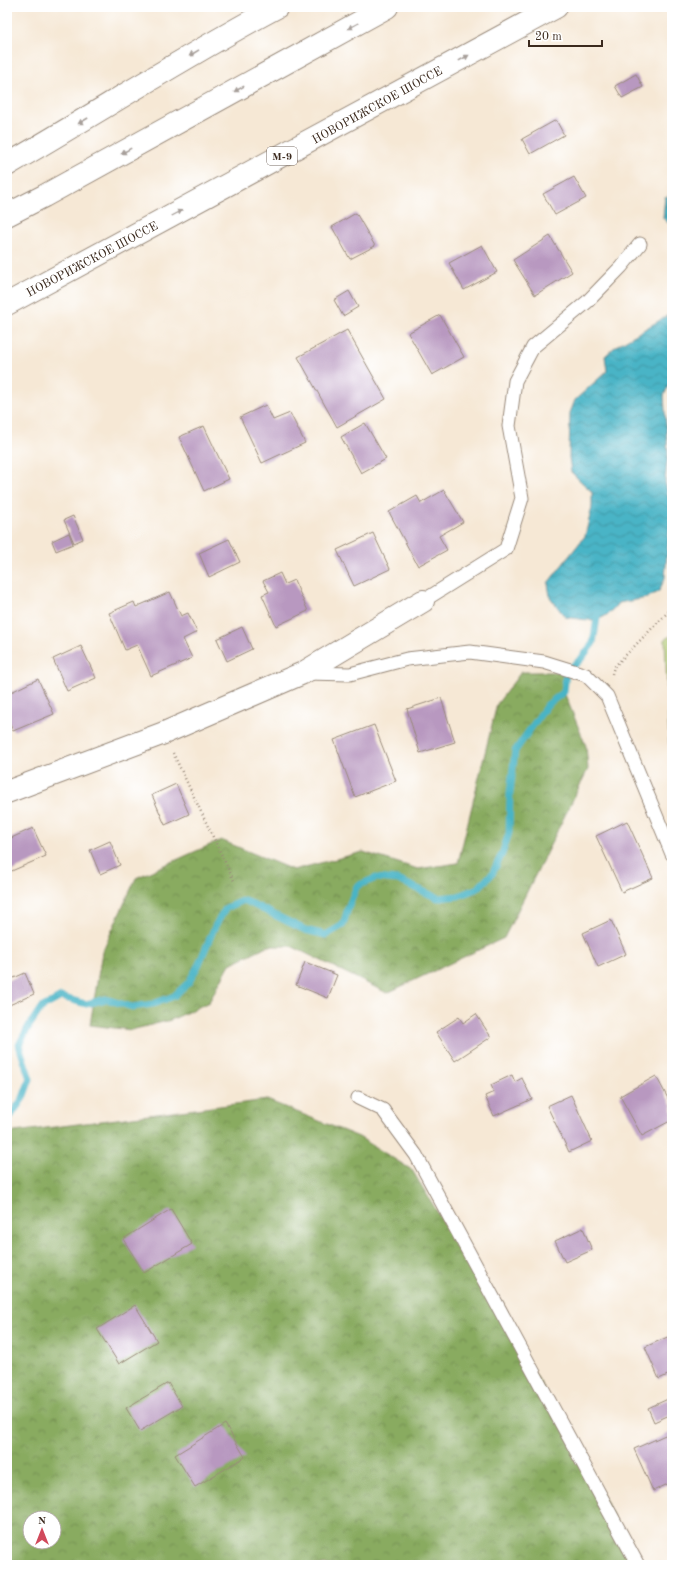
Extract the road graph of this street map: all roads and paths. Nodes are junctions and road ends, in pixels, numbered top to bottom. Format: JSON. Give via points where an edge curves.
{"nodes":[{"id":1,"x":253,"y":7,"type":"edge"},
{"id":2,"x":277,"y":7,"type":"edge"},
{"id":3,"x":388,"y":7,"type":"edge"},
{"id":4,"x":556,"y":7,"type":"edge"},
{"id":5,"x":218,"y":39,"type":"junction"},
{"id":6,"x":7,"y":165,"type":"edge"},
{"id":7,"x":7,"y":215,"type":"edge"},
{"id":8,"x":640,"y":244,"type":"dead end"},
{"id":9,"x":7,"y":304,"type":"edge"},
{"id":10,"x":423,"y":601,"type":"joint"},
{"id":11,"x":672,"y":608,"type":"edge"},
{"id":12,"x":303,"y":673,"type":"junction"},
{"id":13,"x":607,"y":696,"type":"junction"},
{"id":14,"x":164,"y":733,"type":"junction"},
{"id":15,"x":7,"y":792,"type":"edge"},
{"id":16,"x":672,"y":854,"type":"edge"},
{"id":17,"x":235,"y":883,"type":"dead end"},
{"id":18,"x":358,"y":1098,"type":"dead end"},
{"id":19,"x":638,"y":1565,"type":"edge"}],
"edges":[{"from":1,"to":5,"type":"lane"},
{"from":2,"to":5,"type":"main road"},
{"from":3,"to":7,"type":"main road","one_way":true},
{"from":9,"to":4,"type":"main road","name":"НОВОРИЖСКОЕ ШОССЕ","number":"М-9","one_way":true},
{"from":5,"to":6,"type":"main road","one_way":true},
{"from":8,"to":10,"type":"lane","via":[[587,302],[533,346],[515,381],[509,426],[522,498],[506,549]]},
{"from":10,"to":12,"type":"main road"},
{"from":11,"to":13,"type":"path","via":[[614,668]]},
{"from":12,"to":13,"type":"lane","via":[[350,674],[407,658],[470,652],[544,662],[586,675]]},
{"from":12,"to":14,"type":"main road"},
{"from":13,"to":16,"type":"lane"},
{"from":14,"to":15,"type":"main road"},
{"from":14,"to":17,"type":"path"},
{"from":18,"to":19,"type":"lane","via":[[383,1110],[416,1155]]}]}
